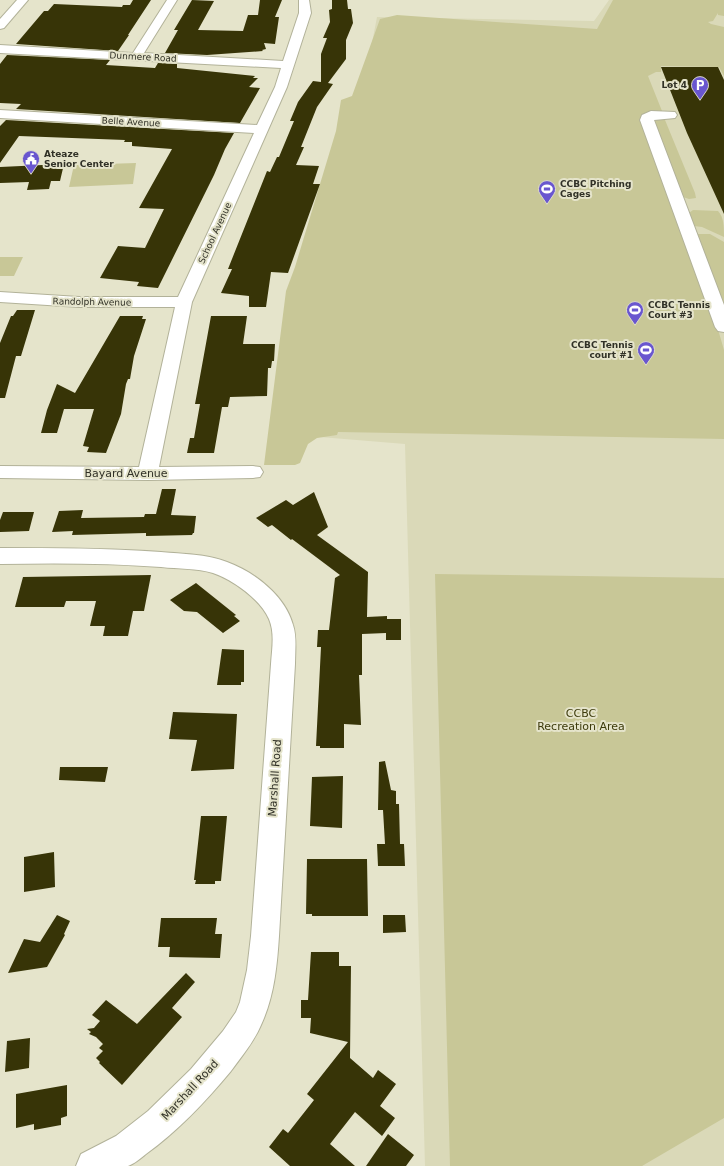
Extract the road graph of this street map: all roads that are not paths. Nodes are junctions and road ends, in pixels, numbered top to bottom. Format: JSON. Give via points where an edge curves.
{"nodes":[{"id":1,"x":23,"y":0,"type":"edge"},
{"id":2,"x":172,"y":0,"type":"edge"},
{"id":3,"x":304,"y":0,"type":"edge"},
{"id":4,"x":5,"y":15,"type":"edge"},
{"id":5,"x":0,"y":26,"type":"edge"},
{"id":6,"x":0,"y":49,"type":"edge"},
{"id":7,"x":136,"y":57,"type":"junction"},
{"id":8,"x":287,"y":65,"type":"junction"},
{"id":9,"x":0,"y":114,"type":"edge"},
{"id":10,"x":670,"y":115,"type":"dead end"},
{"id":11,"x":262,"y":129,"type":"junction"},
{"id":12,"x":0,"y":297,"type":"edge"},
{"id":13,"x":184,"y":302,"type":"junction"},
{"id":14,"x":724,"y":327,"type":"edge"},
{"id":15,"x":0,"y":472,"type":"edge"},
{"id":16,"x":253,"y":472,"type":"dead end"},
{"id":17,"x":148,"y":474,"type":"junction"},
{"id":18,"x":0,"y":556,"type":"edge"},
{"id":19,"x":92,"y":1166,"type":"edge"}],
"edges":[{"from":1,"to":4,"type":"street"},
{"from":2,"to":7,"type":"street"},
{"from":3,"to":8,"type":"street","name":"School Avenue","via":[[305,13]]},
{"from":4,"to":5,"type":"street"},
{"from":6,"to":7,"type":"street","name":"Dunmere Road"},
{"from":7,"to":8,"type":"street","name":"Dunmere Road"},
{"from":8,"to":11,"type":"street","name":"School Avenue","via":[[281,88]]},
{"from":9,"to":11,"type":"street","name":"Belle Avenue"},
{"from":10,"to":14,"type":"street","via":[[651,115],[647,120]]},
{"from":11,"to":13,"type":"street","name":"School Avenue"},
{"from":12,"to":13,"type":"street","name":"Randolph Avenue","via":[[86,302]]},
{"from":13,"to":17,"type":"street","name":"School Avenue"},
{"from":15,"to":17,"type":"street","name":"Bayard Avenue"},
{"from":16,"to":17,"type":"street","name":"Bayard Avenue"},
{"from":18,"to":19,"type":"street","name":"Marshall Road","via":[[142,558],[217,567],[237,576],[259,592],[273,606],[281,620],[283,664],[265,922],[260,985],[250,1016],[231,1045],[191,1093],[156,1126],[127,1147]]}]}
